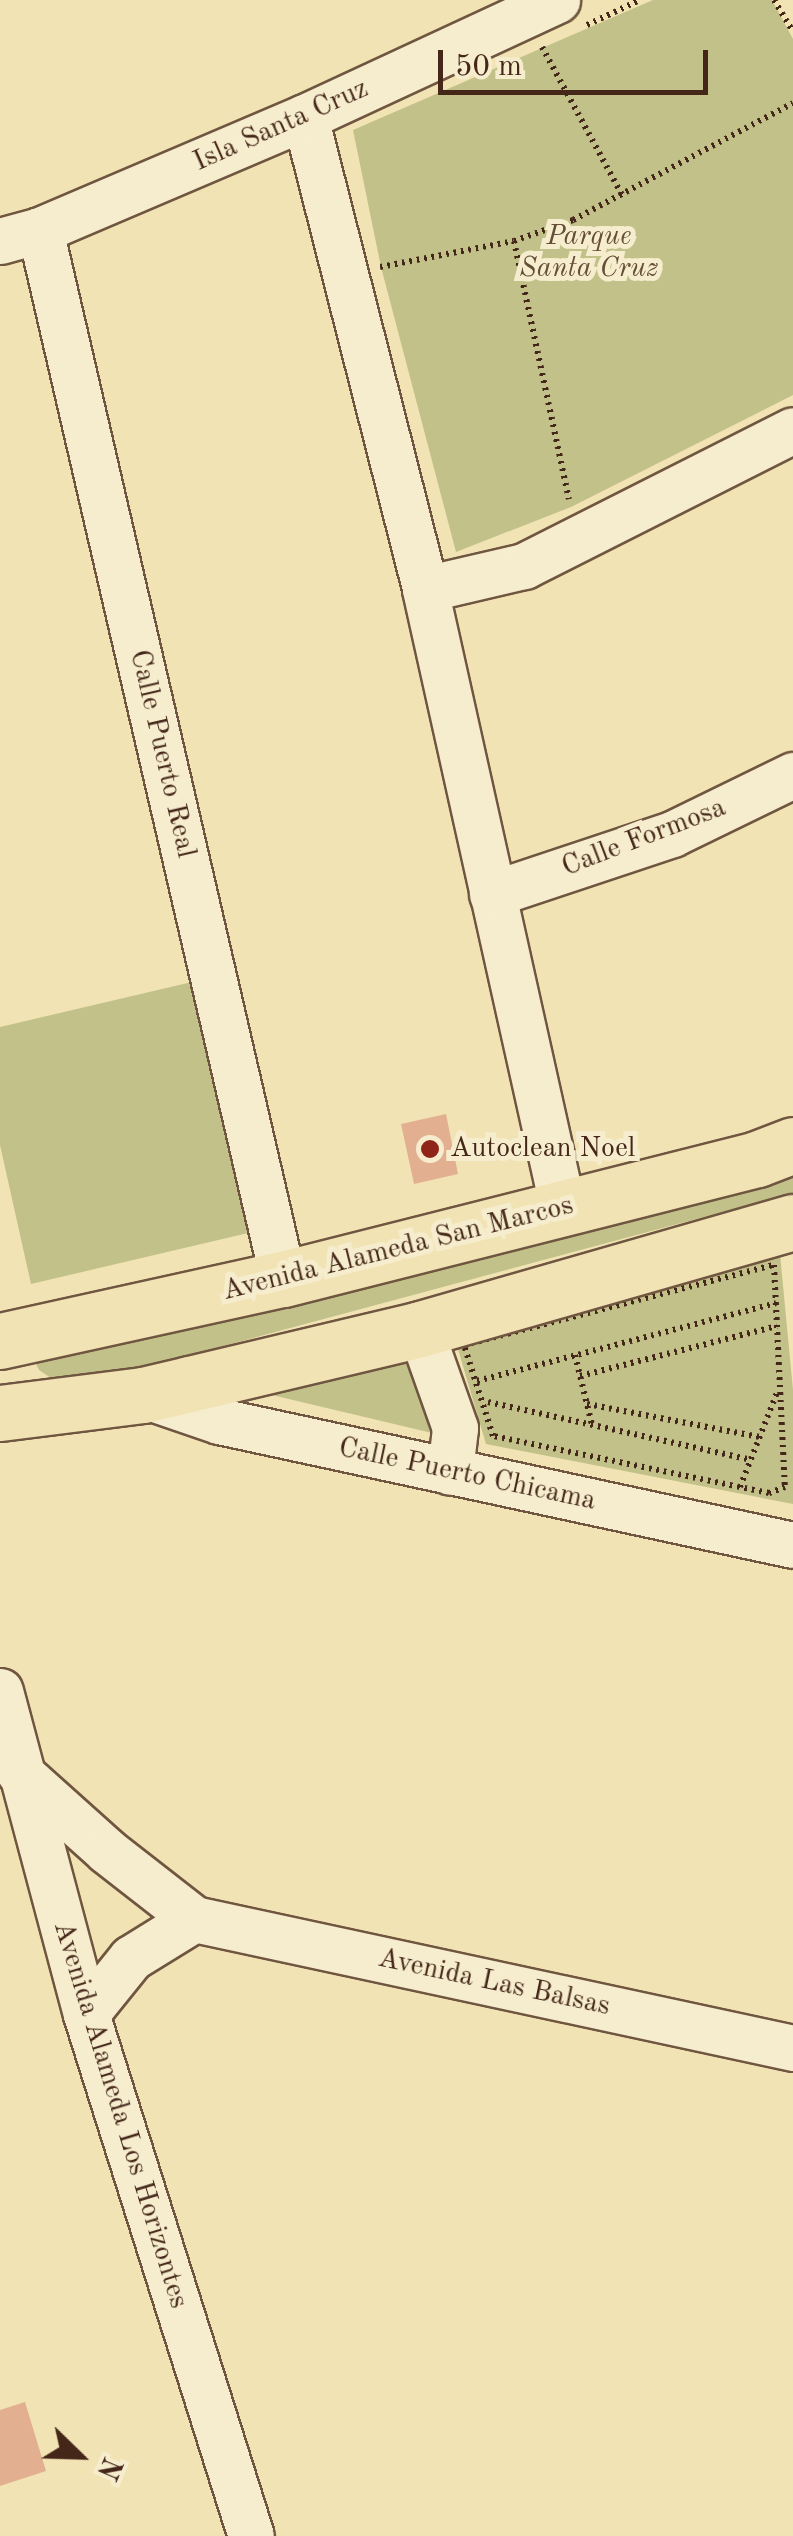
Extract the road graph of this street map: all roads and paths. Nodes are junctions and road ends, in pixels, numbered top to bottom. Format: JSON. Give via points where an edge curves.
{"nodes":[{"id":1,"x":774,"y":0,"type":"edge"},
{"id":2,"x":542,"y":7,"type":"edge"},
{"id":3,"x":793,"y":32,"type":"edge"},
{"id":4,"x":793,"y":103,"type":"edge"},
{"id":5,"x":305,"y":117,"type":"junction"},
{"id":6,"x":622,"y":195,"type":"junction"},
{"id":7,"x":20,"y":235,"type":"edge"},
{"id":8,"x":514,"y":241,"type":"junction"},
{"id":9,"x":346,"y":277,"type":"junction"},
{"id":10,"x":793,"y":430,"type":"edge"},
{"id":11,"x":572,"y":510,"type":"dead end"},
{"id":12,"x":425,"y":589,"type":"junction"},
{"id":13,"x":793,"y":775,"type":"edge"},
{"id":14,"x":492,"y":894,"type":"junction"},
{"id":15,"x":793,"y":1145,"type":"edge"},
{"id":16,"x":563,"y":1209,"type":"junction"},
{"id":17,"x":793,"y":1222,"type":"edge"},
{"id":18,"x":283,"y":1279,"type":"junction"},
{"id":19,"x":776,"y":1303,"type":"junction"},
{"id":20,"x":777,"y":1326,"type":"junction"},
{"id":21,"x":442,"y":1337,"type":"junction"},
{"id":22,"x":0,"y":1341,"type":"edge"},
{"id":23,"x":576,"y":1356,"type":"junction"},
{"id":24,"x":580,"y":1376,"type":"junction"},
{"id":25,"x":476,"y":1382,"type":"dead end"},
{"id":26,"x":780,"y":1384,"type":"junction"},
{"id":27,"x":143,"y":1396,"type":"junction"},
{"id":28,"x":481,"y":1400,"type":"dead end"},
{"id":29,"x":587,"y":1404,"type":"junction"},
{"id":30,"x":0,"y":1413,"type":"edge"},
{"id":31,"x":592,"y":1425,"type":"junction"},
{"id":32,"x":492,"y":1436,"type":"dead end"},
{"id":33,"x":760,"y":1437,"type":"junction"},
{"id":34,"x":751,"y":1460,"type":"junction"},
{"id":35,"x":450,"y":1472,"type":"junction"},
{"id":36,"x":740,"y":1487,"type":"junction"},
{"id":37,"x":793,"y":1545,"type":"edge"},
{"id":38,"x":0,"y":1691,"type":"edge"},
{"id":39,"x":18,"y":1772,"type":"junction"},
{"id":40,"x":194,"y":1919,"type":"junction"},
{"id":41,"x":86,"y":2014,"type":"junction"},
{"id":42,"x":793,"y":2048,"type":"edge"},
{"id":43,"x":251,"y":2536,"type":"edge"}],
"edges":[{"from":1,"to":3,"type":"path"},
{"from":2,"to":5,"type":"street","name":"Isla Santa Cruz"},
{"from":2,"to":6,"type":"path"},
{"from":4,"to":6,"type":"path"},
{"from":5,"to":7,"type":"street","name":"Isla Santa Cruz"},
{"from":5,"to":9,"type":"street"},
{"from":6,"to":8,"type":"path"},
{"from":7,"to":18,"type":"street","name":"Calle Puerto Real"},
{"from":8,"to":9,"type":"path"},
{"from":8,"to":11,"type":"path"},
{"from":9,"to":12,"type":"street"},
{"from":10,"to":12,"type":"street","via":[[524,566]]},
{"from":12,"to":14,"type":"street"},
{"from":13,"to":14,"type":"street","name":"Calle Formosa","via":[[672,834]]},
{"from":14,"to":16,"type":"street"},
{"from":15,"to":16,"type":"main road","name":"Avenida Alameda San Marcos"},
{"from":16,"to":18,"type":"main road","name":"Avenida Alameda San Marcos"},
{"from":17,"to":21,"type":"main road"},
{"from":18,"to":22,"type":"main road","name":"Avenida Alameda San Marcos"},
{"from":19,"to":20,"type":"path"},
{"from":19,"to":21,"type":"path","via":[[774,1264]]},
{"from":19,"to":23,"type":"path"},
{"from":20,"to":24,"type":"path"},
{"from":20,"to":26,"type":"path"},
{"from":21,"to":27,"type":"main road"},
{"from":21,"to":35,"type":"street","via":[[455,1428]]},
{"from":23,"to":24,"type":"path"},
{"from":23,"to":25,"type":"path"},
{"from":24,"to":29,"type":"path"},
{"from":26,"to":33,"type":"path"},
{"from":26,"to":36,"type":"path","via":[[785,1488]]},
{"from":27,"to":30,"type":"main road"},
{"from":27,"to":35,"type":"street","name":"Calle Puerto Chicama","via":[[219,1422]]},
{"from":28,"to":31,"type":"path"},
{"from":29,"to":31,"type":"path"},
{"from":29,"to":33,"type":"path"},
{"from":31,"to":34,"type":"path"},
{"from":32,"to":36,"type":"path"},
{"from":33,"to":34,"type":"path"},
{"from":34,"to":36,"type":"path"},
{"from":35,"to":37,"type":"street","name":"Calle Puerto Chicama"},
{"from":38,"to":39,"type":"street","name":"Avenida Alameda Los Horizontes"},
{"from":39,"to":40,"type":"street","name":"Avenida Las Balsas"},
{"from":39,"to":41,"type":"street","name":"Avenida Alameda Los Horizontes"},
{"from":40,"to":41,"type":"street","via":[[131,1958]]},
{"from":40,"to":42,"type":"street","name":"Avenida Las Balsas"},
{"from":41,"to":43,"type":"street","name":"Avenida Alameda Los Horizontes"}]}
